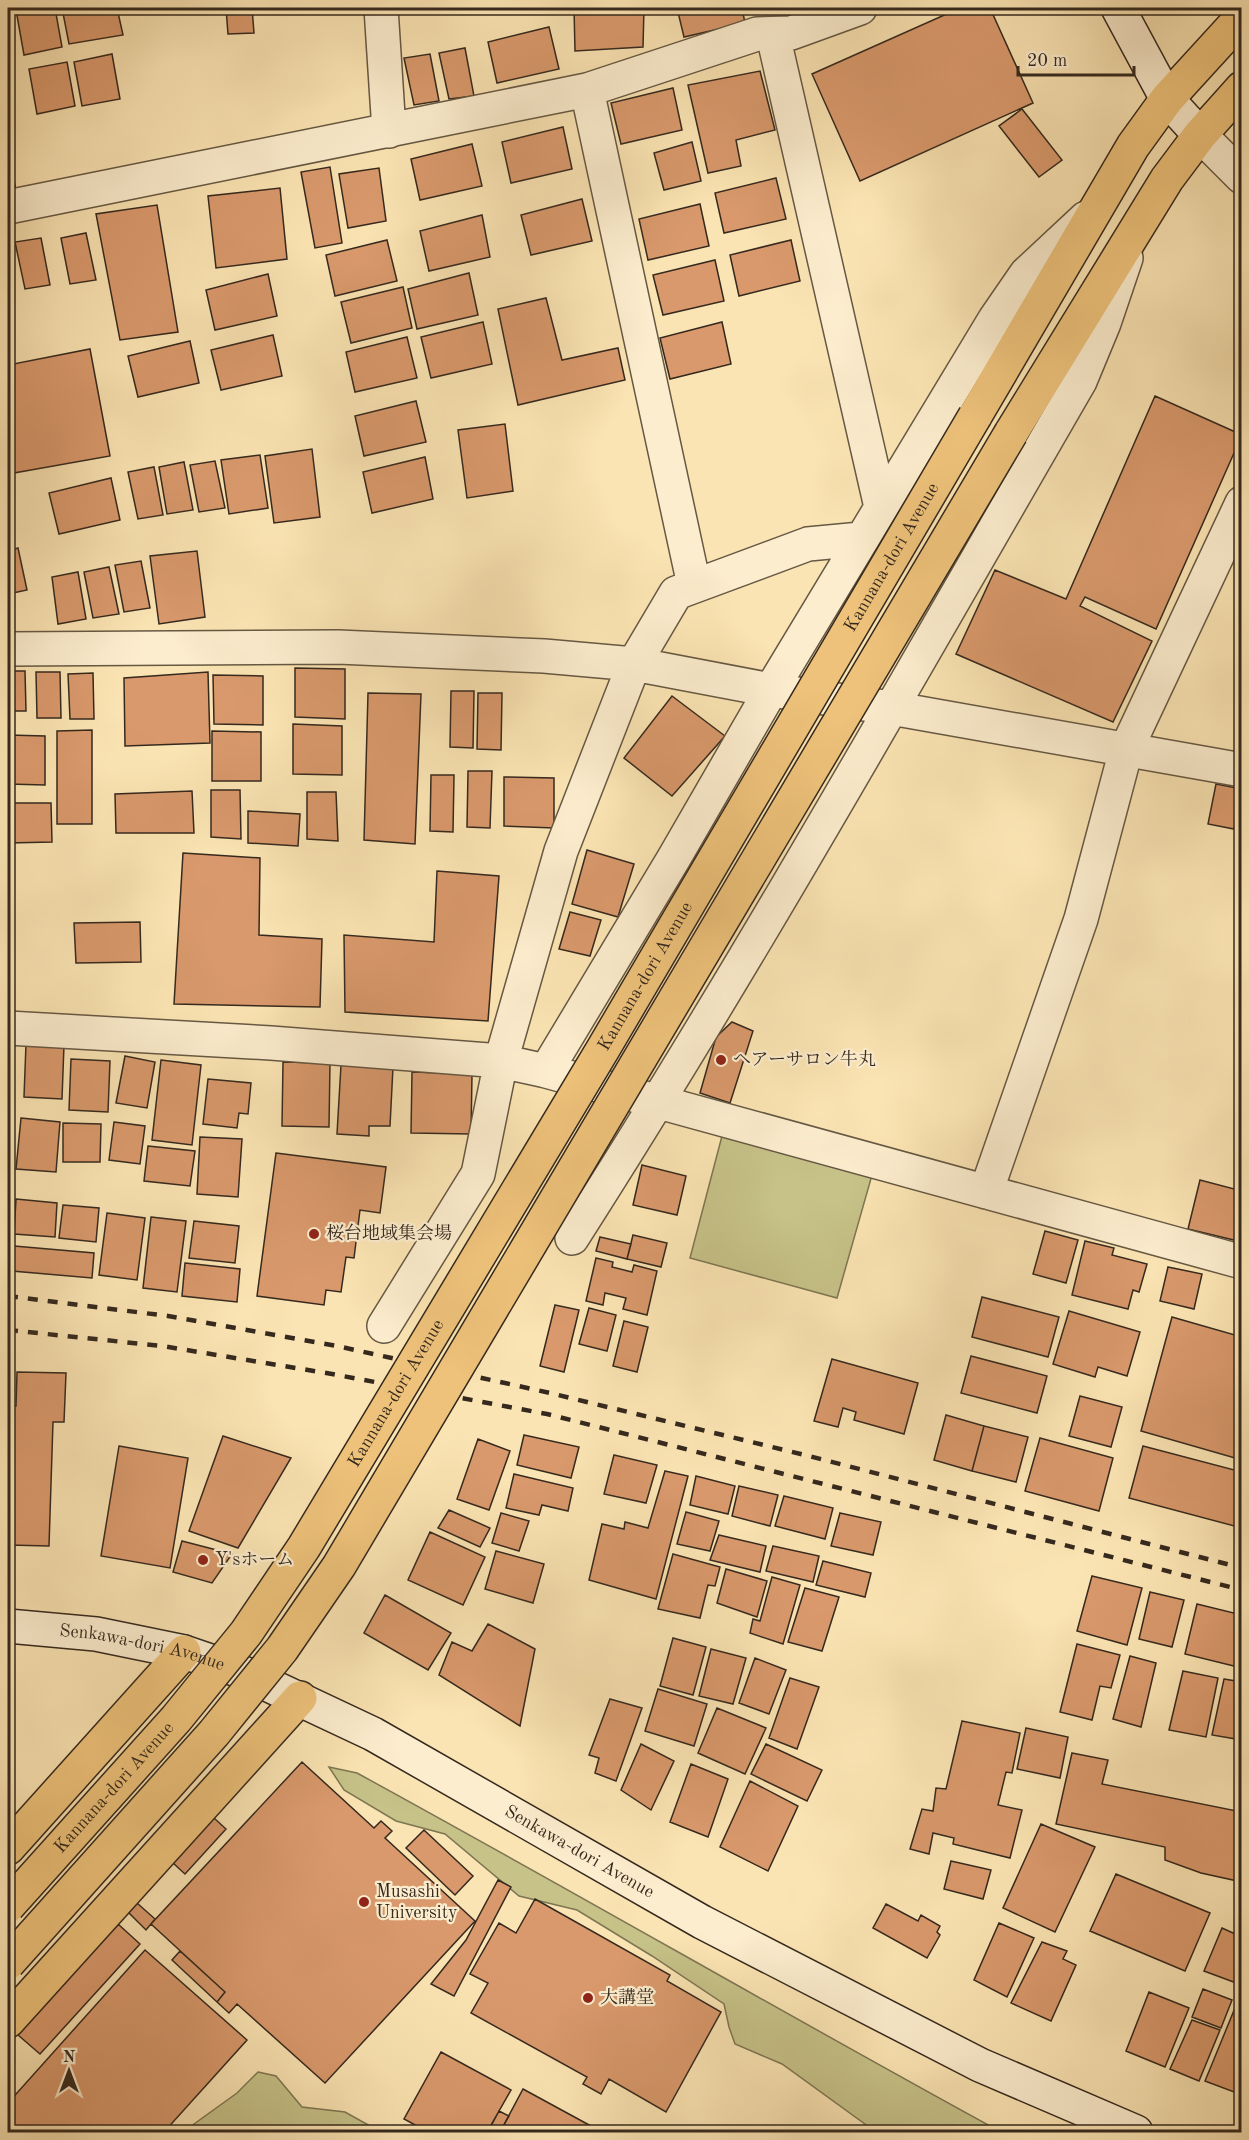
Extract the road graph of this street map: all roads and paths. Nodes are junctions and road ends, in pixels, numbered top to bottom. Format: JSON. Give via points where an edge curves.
{"nodes":[{"id":1,"x":381,"y":8,"type":"edge"},
{"id":2,"x":860,"y":8,"type":"edge"},
{"id":3,"x":1118,"y":8,"type":"edge"},
{"id":4,"x":1242,"y":17,"type":"edge"},
{"id":5,"x":773,"y":35,"type":"junction"},
{"id":6,"x":1242,"y":88,"type":"edge"},
{"id":7,"x":587,"y":90,"type":"junction"},
{"id":8,"x":1167,"y":99,"type":"junction"},
{"id":9,"x":389,"y":131,"type":"junction"},
{"id":10,"x":1200,"y":135,"type":"junction"},
{"id":11,"x":1242,"y":177,"type":"edge"},
{"id":12,"x":8,"y":207,"type":"edge"},
{"id":13,"x":1095,"y":209,"type":"junction"},
{"id":14,"x":1136,"y":228,"type":"junction"},
{"id":15,"x":1242,"y":503,"type":"edge"},
{"id":16,"x":881,"y":507,"type":"junction"},
{"id":17,"x":861,"y":539,"type":"junction"},
{"id":18,"x":694,"y":585,"type":"junction"},
{"id":19,"x":8,"y":649,"type":"edge"},
{"id":20,"x":634,"y":664,"type":"junction"},
{"id":21,"x":771,"y":690,"type":"junction"},
{"id":22,"x":891,"y":708,"type":"junction"},
{"id":23,"x":1126,"y":750,"type":"junction"},
{"id":24,"x":1242,"y":770,"type":"edge"},
{"id":25,"x":8,"y":1028,"type":"edge"},
{"id":26,"x":501,"y":1061,"type":"junction"},
{"id":27,"x":546,"y":1071,"type":"junction"},
{"id":28,"x":659,"y":1101,"type":"junction"},
{"id":29,"x":986,"y":1192,"type":"junction"},
{"id":30,"x":572,"y":1238,"type":"dead end"},
{"id":31,"x":1242,"y":1262,"type":"edge"},
{"id":32,"x":384,"y":1326,"type":"dead end"},
{"id":33,"x":8,"y":1626,"type":"edge"},
{"id":34,"x":184,"y":1652,"type":"junction"},
{"id":35,"x":300,"y":1698,"type":"junction"},
{"id":36,"x":8,"y":1848,"type":"edge"},
{"id":37,"x":8,"y":1906,"type":"edge"},
{"id":38,"x":8,"y":1964,"type":"edge"},
{"id":39,"x":8,"y":2021,"type":"edge"},
{"id":40,"x":1136,"y":2133,"type":"edge"}],
"edges":[{"from":1,"to":9,"type":"street"},
{"from":2,"to":5,"type":"street","via":[[791,33]]},
{"from":3,"to":8,"type":"street"},
{"from":4,"to":8,"type":"main road","name":"Kannana-dori Avenue"},
{"from":5,"to":7,"type":"street","via":[[757,34]]},
{"from":5,"to":16,"type":"street"},
{"from":6,"to":10,"type":"main road","name":"Kannana-dori Avenue"},
{"from":7,"to":9,"type":"street"},
{"from":7,"to":18,"type":"street"},
{"from":8,"to":10,"type":"street"},
{"from":8,"to":13,"type":"main road","name":"Kannana-dori Avenue"},
{"from":9,"to":12,"type":"street"},
{"from":10,"to":11,"type":"street"},
{"from":10,"to":14,"type":"main road","name":"Kannana-dori Avenue"},
{"from":13,"to":16,"type":"street","via":[[1026,274]]},
{"from":13,"to":37,"type":"main road","name":"Kannana-dori Avenue","bridge":true,"via":[[597,1060],[304,1547],[246,1633],[183,1710]]},
{"from":14,"to":22,"type":"street","via":[[1080,381]]},
{"from":14,"to":38,"type":"main road","name":"Kannana-dori Avenue","bridge":true,"via":[[339,1566],[282,1649],[222,1724]]},
{"from":15,"to":23,"type":"street"},
{"from":16,"to":17,"type":"street"},
{"from":17,"to":18,"type":"street","via":[[808,544]]},
{"from":17,"to":21,"type":"street"},
{"from":18,"to":20,"type":"street","via":[[676,593]]},
{"from":19,"to":20,"type":"street","via":[[338,648],[544,656]]},
{"from":20,"to":21,"type":"street"},
{"from":20,"to":26,"type":"street","via":[[561,851]]},
{"from":21,"to":22,"type":"street"},
{"from":21,"to":27,"type":"street"},
{"from":22,"to":23,"type":"street"},
{"from":22,"to":28,"type":"street"},
{"from":23,"to":24,"type":"street"},
{"from":23,"to":29,"type":"street","via":[[1082,919]]},
{"from":25,"to":26,"type":"street"},
{"from":26,"to":27,"type":"street"},
{"from":26,"to":32,"type":"street","via":[[478,1174]]},
{"from":27,"to":28,"type":"street"},
{"from":28,"to":29,"type":"street"},
{"from":28,"to":30,"type":"street"},
{"from":29,"to":31,"type":"street"},
{"from":33,"to":34,"type":"street","name":"Senkawa-dori Avenue","via":[[96,1634]]},
{"from":34,"to":35,"type":"street","name":"Senkawa-dori Avenue"},
{"from":34,"to":36,"type":"main road"},
{"from":35,"to":39,"type":"main road"},
{"from":35,"to":40,"type":"street","name":"Senkawa-dori Avenue","via":[[373,1734],[702,1922],[980,2065]]}]}
